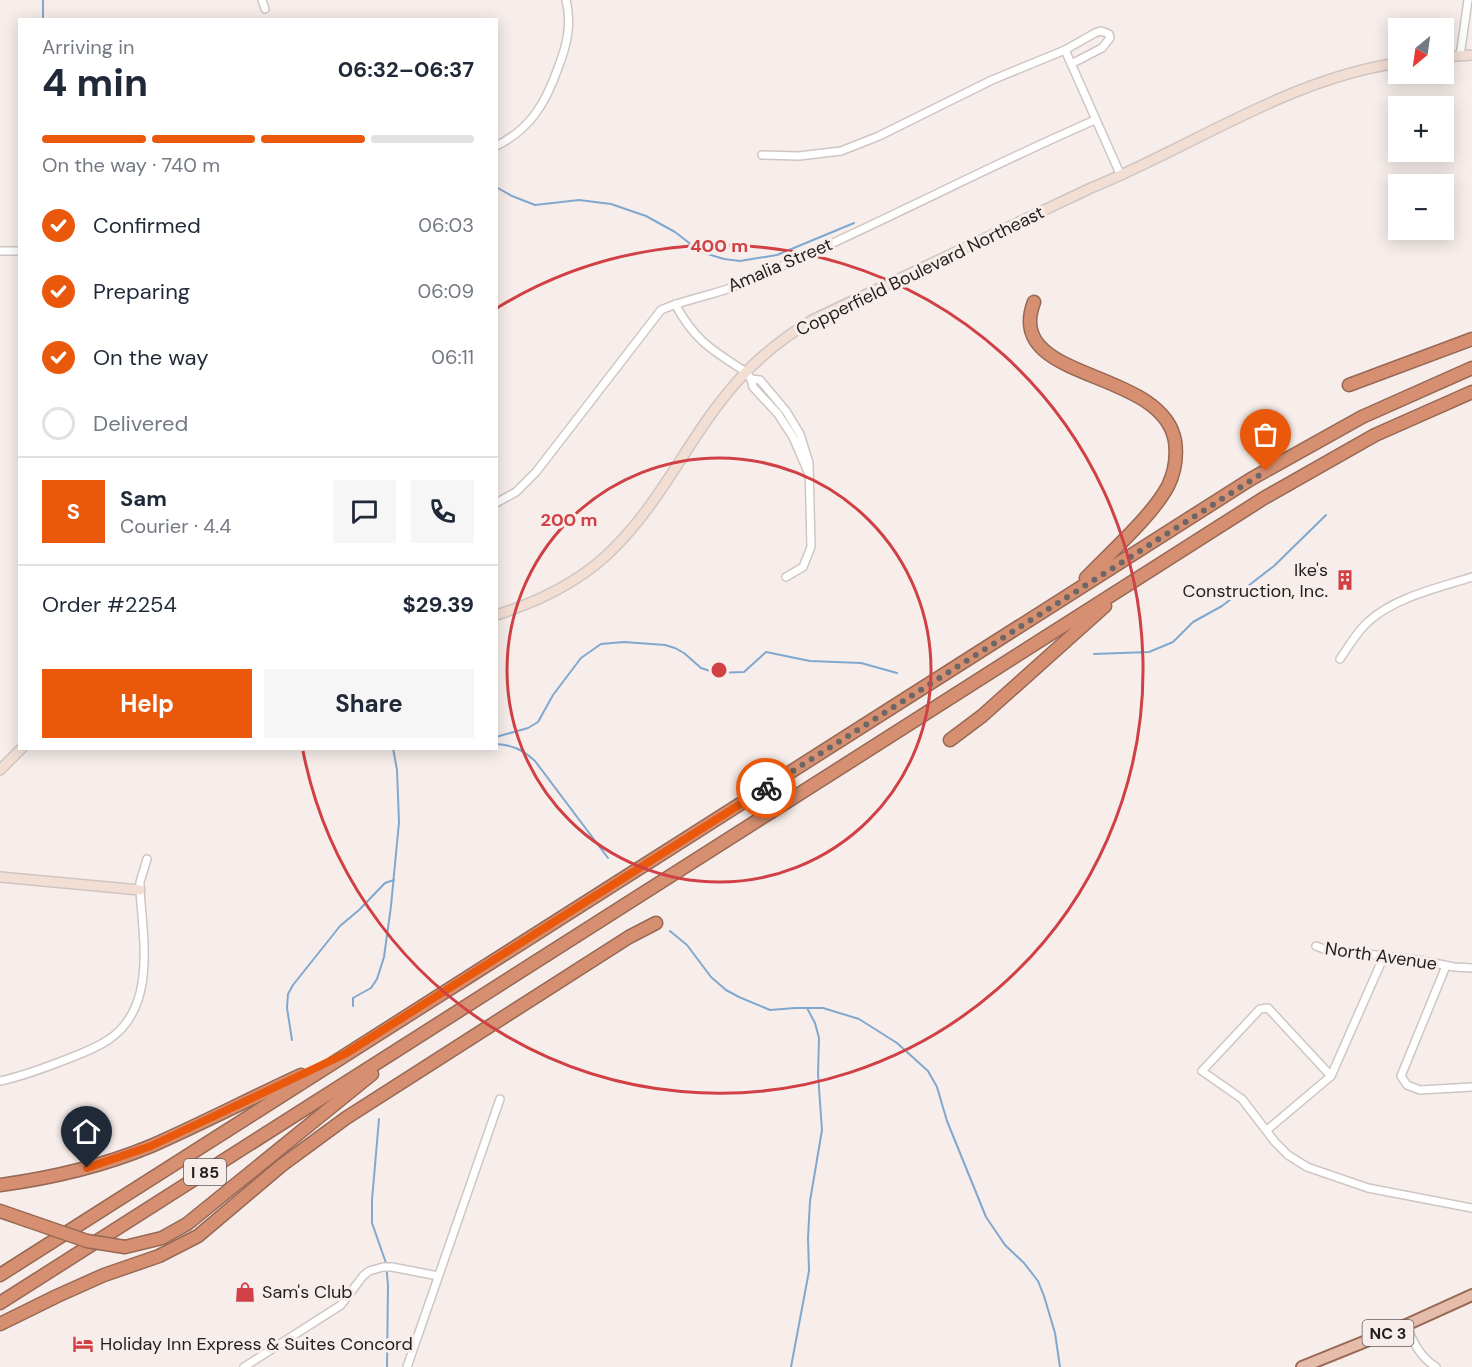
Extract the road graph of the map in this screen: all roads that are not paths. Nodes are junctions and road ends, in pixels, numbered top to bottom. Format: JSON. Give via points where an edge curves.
{"nodes":[{"id":1,"x":262,"y":0,"type":"edge"},
{"id":2,"x":566,"y":0,"type":"edge"},
{"id":3,"x":1468,"y":0,"type":"edge"},
{"id":4,"x":265,"y":9,"type":"dead end"},
{"id":5,"x":1065,"y":50,"type":"junction"},
{"id":6,"x":1472,"y":55,"type":"edge"},
{"id":7,"x":1454,"y":56,"type":"edge"},
{"id":8,"x":1460,"y":56,"type":"junction"},
{"id":9,"x":1071,"y":64,"type":"junction"},
{"id":10,"x":1388,"y":65,"type":"edge"},
{"id":11,"x":1095,"y":120,"type":"junction"},
{"id":12,"x":498,"y":145,"type":"edge"},
{"id":13,"x":762,"y":155,"type":"dead end"},
{"id":14,"x":1121,"y":176,"type":"junction"},
{"id":15,"x":0,"y":251,"type":"edge"},
{"id":16,"x":18,"y":251,"type":"edge"},
{"id":17,"x":1034,"y":302,"type":"dead end"},
{"id":18,"x":675,"y":304,"type":"junction"},
{"id":19,"x":1472,"y":339,"type":"edge"},
{"id":20,"x":1472,"y":368,"type":"edge"},
{"id":21,"x":748,"y":376,"type":"junction"},
{"id":22,"x":1349,"y":386,"type":"dead end"},
{"id":23,"x":1472,"y":392,"type":"edge"},
{"id":24,"x":498,"y":502,"type":"edge"},
{"id":25,"x":786,"y":577,"type":"dead end"},
{"id":26,"x":1472,"y":577,"type":"edge"},
{"id":27,"x":1133,"y":581,"type":"junction"},
{"id":28,"x":1072,"y":593,"type":"junction"},
{"id":29,"x":498,"y":614,"type":"edge"},
{"id":30,"x":1341,"y":659,"type":"dead end"},
{"id":31,"x":950,"y":740,"type":"dead end"},
{"id":32,"x":20,"y":750,"type":"edge"},
{"id":33,"x":0,"y":770,"type":"edge"},
{"id":34,"x":147,"y":859,"type":"dead end"},
{"id":35,"x":0,"y":877,"type":"edge"},
{"id":36,"x":140,"y":890,"type":"junction"},
{"id":37,"x":656,"y":923,"type":"dead end"},
{"id":38,"x":1316,"y":946,"type":"dead end"},
{"id":39,"x":1384,"y":956,"type":"junction"},
{"id":40,"x":1446,"y":966,"type":"junction"},
{"id":41,"x":1472,"y":968,"type":"edge"},
{"id":42,"x":411,"y":1042,"type":"junction"},
{"id":43,"x":345,"y":1054,"type":"junction"},
{"id":44,"x":1331,"y":1076,"type":"junction"},
{"id":45,"x":0,"y":1081,"type":"edge"},
{"id":46,"x":1472,"y":1087,"type":"edge"},
{"id":47,"x":500,"y":1099,"type":"dead end"},
{"id":48,"x":1267,"y":1130,"type":"junction"},
{"id":49,"x":0,"y":1185,"type":"edge"},
{"id":50,"x":1472,"y":1208,"type":"edge"},
{"id":51,"x":0,"y":1211,"type":"edge"},
{"id":52,"x":0,"y":1275,"type":"edge"},
{"id":53,"x":438,"y":1276,"type":"junction"},
{"id":54,"x":1472,"y":1295,"type":"edge"},
{"id":55,"x":0,"y":1303,"type":"edge"},
{"id":56,"x":0,"y":1324,"type":"edge"},
{"id":57,"x":1406,"y":1325,"type":"junction"},
{"id":58,"x":244,"y":1367,"type":"edge"},
{"id":59,"x":406,"y":1367,"type":"edge"},
{"id":60,"x":1302,"y":1367,"type":"edge"},
{"id":61,"x":1436,"y":1367,"type":"edge"}],
"edges":[{"from":1,"to":4,"type":"street"},
{"from":2,"to":12,"type":"street","via":[[569,34],[548,97],[529,122]]},
{"from":3,"to":8,"type":"street"},
{"from":5,"to":9,"type":"street"},
{"from":5,"to":9,"type":"street","via":[[1101,31],[1110,38],[1106,45]]},
{"from":5,"to":13,"type":"street","via":[[841,151]]},
{"from":6,"to":8,"type":"main road"},
{"from":7,"to":8,"type":"main road"},
{"from":9,"to":11,"type":"street"},
{"from":10,"to":14,"type":"main road","name":"Copperfield Boulevard Northeast","via":[[1320,83]]},
{"from":11,"to":14,"type":"street"},
{"from":11,"to":18,"type":"street","name":"Amalia Street","via":[[740,285]]},
{"from":14,"to":21,"type":"main road","name":"Copperfield Boulevard Northeast","via":[[812,320],[784,339]]},
{"from":15,"to":16,"type":"street"},
{"from":17,"to":28,"type":"highway","via":[[1030,326],[1043,351],[1150,403],[1169,424],[1176,449],[1168,486],[1153,507]]},
{"from":18,"to":21,"type":"street","via":[[686,325],[703,344]]},
{"from":18,"to":24,"type":"street","name":"Amalia Street","via":[[661,310],[536,472],[516,492]]},
{"from":19,"to":22,"type":"highway"},
{"from":20,"to":28,"type":"highway","number":"I 85","via":[[1395,401],[1295,453]]},
{"from":21,"to":25,"type":"street","via":[[759,380],[786,411],[800,434],[809,463],[811,547],[803,567]]},
{"from":21,"to":29,"type":"main road","name":"Copperfield Boulevard Northeast","via":[[716,409],[651,505],[616,546],[584,574],[556,591]]},
{"from":23,"to":27,"type":"highway","number":"I 85","via":[[1407,419],[1334,457]]},
{"from":26,"to":30,"type":"street","via":[[1380,614],[1352,640]]},
{"from":27,"to":31,"type":"highway"},
{"from":27,"to":42,"type":"highway","number":"I 85"},
{"from":28,"to":43,"type":"highway","number":"I 85"},
{"from":32,"to":33,"type":"main road"},
{"from":34,"to":36,"type":"street"},
{"from":35,"to":36,"type":"main road"},
{"from":36,"to":45,"type":"street","via":[[143,971],[139,997],[130,1017],[109,1040],[92,1049]]},
{"from":37,"to":56,"type":"highway","via":[[346,1118],[189,1241],[64,1292]]},
{"from":38,"to":39,"type":"street","name":"North Avenue"},
{"from":39,"to":40,"type":"street","name":"North Avenue"},
{"from":39,"to":44,"type":"street"},
{"from":40,"to":41,"type":"street","name":"North Avenue"},
{"from":40,"to":46,"type":"street","name":"North Avenue","via":[[1401,1076],[1420,1090]]},
{"from":42,"to":51,"type":"highway","bridge":true,"via":[[187,1224],[162,1238],[125,1247],[87,1241]]},
{"from":42,"to":55,"type":"highway","number":"I 85"},
{"from":43,"to":49,"type":"highway","via":[[151,1146],[87,1168]]},
{"from":43,"to":52,"type":"highway","number":"I 85"},
{"from":44,"to":48,"type":"street"},
{"from":44,"to":48,"type":"street","via":[[1268,1008],[1260,1009],[1202,1071],[1242,1099]]},
{"from":47,"to":53,"type":"street"},
{"from":48,"to":50,"type":"street","via":[[1288,1155],[1318,1172],[1387,1192]]},
{"from":53,"to":58,"type":"street","via":[[401,1268],[376,1269],[363,1276],[341,1305]]},
{"from":53,"to":59,"type":"street"},
{"from":54,"to":57,"type":"main road","number":"NC 3"},
{"from":57,"to":60,"type":"main road","number":"NC 3"},
{"from":57,"to":61,"type":"street","via":[[1415,1346]]}]}
